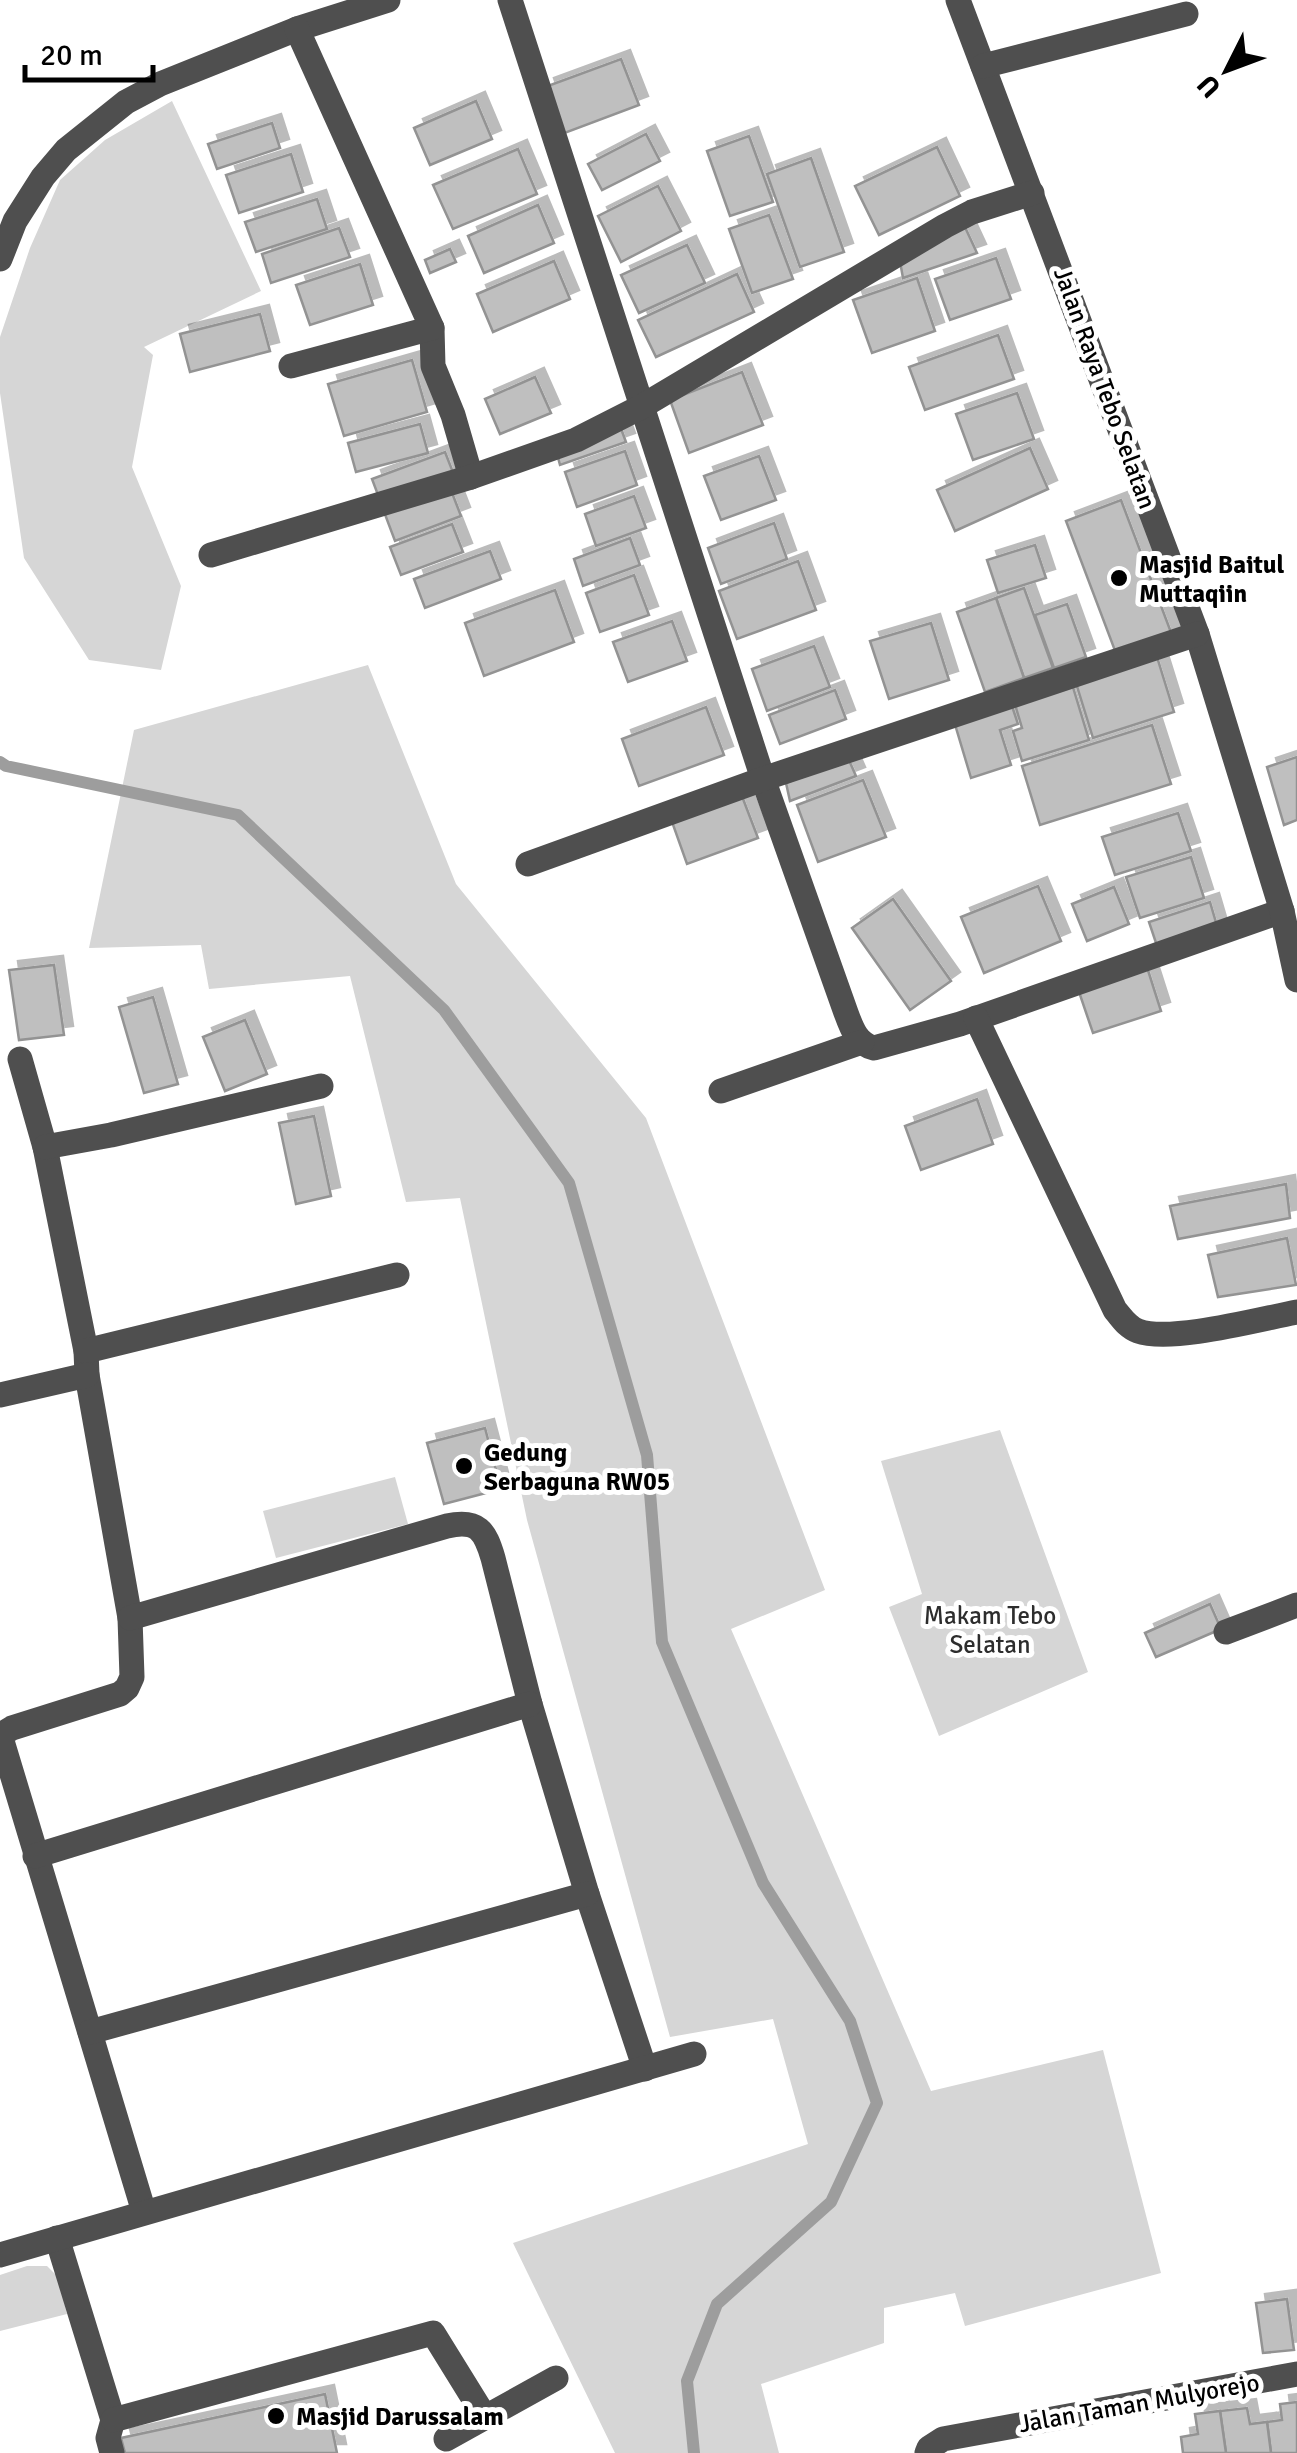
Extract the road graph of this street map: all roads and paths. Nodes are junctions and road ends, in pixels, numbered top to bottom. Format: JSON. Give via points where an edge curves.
{"nodes":[{"id":1,"x":388,"y":0,"type":"edge"},
{"id":2,"x":510,"y":0,"type":"edge"},
{"id":3,"x":958,"y":0,"type":"edge"},
{"id":4,"x":1186,"y":14,"type":"dead end"},
{"id":5,"x":297,"y":29,"type":"junction"},
{"id":6,"x":982,"y":66,"type":"junction"},
{"id":7,"x":1032,"y":193,"type":"junction"},
{"id":8,"x":0,"y":259,"type":"edge"},
{"id":9,"x":432,"y":328,"type":"junction"},
{"id":10,"x":290,"y":366,"type":"dead end"},
{"id":11,"x":641,"y":407,"type":"junction"},
{"id":12,"x":471,"y":477,"type":"junction"},
{"id":13,"x":211,"y":555,"type":"dead end"},
{"id":14,"x":1197,"y":634,"type":"junction"},
{"id":15,"x":763,"y":780,"type":"junction"},
{"id":16,"x":528,"y":864,"type":"dead end"},
{"id":17,"x":1282,"y":911,"type":"junction"},
{"id":18,"x":1294,"y":951,"type":"edge"},
{"id":19,"x":1297,"y":980,"type":"edge"},
{"id":20,"x":976,"y":1018,"type":"junction"},
{"id":21,"x":862,"y":1042,"type":"junction"},
{"id":22,"x":20,"y":1059,"type":"dead end"},
{"id":23,"x":321,"y":1086,"type":"dead end"},
{"id":24,"x":721,"y":1091,"type":"dead end"},
{"id":25,"x":45,"y":1147,"type":"junction"},
{"id":26,"x":397,"y":1274,"type":"dead end"},
{"id":27,"x":1297,"y":1312,"type":"edge"},
{"id":28,"x":86,"y":1363,"type":"junction"},
{"id":29,"x":0,"y":1395,"type":"edge"},
{"id":30,"x":1297,"y":1605,"type":"edge"},
{"id":31,"x":130,"y":1618,"type":"junction"},
{"id":32,"x":1226,"y":1632,"type":"dead end"},
{"id":33,"x":530,"y":1704,"type":"junction"},
{"id":34,"x":35,"y":1856,"type":"junction"},
{"id":35,"x":587,"y":1894,"type":"junction"},
{"id":36,"x":90,"y":2032,"type":"junction"},
{"id":37,"x":694,"y":2054,"type":"dead end"},
{"id":38,"x":645,"y":2070,"type":"junction"},
{"id":39,"x":144,"y":2212,"type":"junction"},
{"id":40,"x":57,"y":2238,"type":"junction"},
{"id":41,"x":0,"y":2255,"type":"edge"},
{"id":42,"x":1297,"y":2374,"type":"edge"},
{"id":43,"x":556,"y":2378,"type":"dead end"},
{"id":44,"x":484,"y":2417,"type":"junction"},
{"id":45,"x":113,"y":2420,"type":"junction"},
{"id":46,"x":446,"y":2439,"type":"dead end"},
{"id":47,"x":112,"y":2453,"type":"edge"},
{"id":48,"x":928,"y":2453,"type":"edge"}],
"edges":[{"from":1,"to":5,"type":"street"},
{"from":2,"to":11,"type":"street"},
{"from":3,"to":6,"type":"street","name":"Jalan Raya Tebo Selatan"},
{"from":4,"to":6,"type":"street"},
{"from":5,"to":8,"type":"street","via":[[126,102],[66,150],[44,177]]},
{"from":5,"to":9,"type":"street"},
{"from":6,"to":7,"type":"street","name":"Jalan Raya Tebo Selatan"},
{"from":7,"to":11,"type":"street","via":[[945,226]]},
{"from":7,"to":14,"type":"street","name":"Jalan Raya Tebo Selatan"},
{"from":9,"to":10,"type":"street"},
{"from":9,"to":12,"type":"street","via":[[433,366]]},
{"from":11,"to":12,"type":"street","via":[[576,440]]},
{"from":11,"to":15,"type":"street"},
{"from":12,"to":13,"type":"street"},
{"from":14,"to":15,"type":"street"},
{"from":14,"to":17,"type":"street","name":"Jalan Raya Tebo Selatan"},
{"from":15,"to":16,"type":"street"},
{"from":15,"to":21,"type":"street","via":[[844,1010]]},
{"from":17,"to":18,"type":"street","name":"Jalan Raya Tebo Selatan"},
{"from":17,"to":20,"type":"street"},
{"from":18,"to":19,"type":"street","name":"Jalan Raya Tebo Selatan"},
{"from":20,"to":21,"type":"street","via":[[874,1048]]},
{"from":20,"to":27,"type":"street","via":[[1124,1322],[1156,1334]]},
{"from":21,"to":24,"type":"street"},
{"from":22,"to":25,"type":"street"},
{"from":23,"to":25,"type":"street"},
{"from":25,"to":28,"type":"street"},
{"from":26,"to":28,"type":"street"},
{"from":28,"to":29,"type":"street"},
{"from":28,"to":31,"type":"street"},
{"from":30,"to":32,"type":"street"},
{"from":31,"to":33,"type":"street","via":[[466,1524],[488,1540]]},
{"from":31,"to":34,"type":"street","via":[[127,1688],[4,1733]]},
{"from":33,"to":34,"type":"street"},
{"from":33,"to":35,"type":"street"},
{"from":34,"to":36,"type":"street"},
{"from":35,"to":36,"type":"street"},
{"from":35,"to":38,"type":"street"},
{"from":36,"to":39,"type":"street"},
{"from":37,"to":38,"type":"street"},
{"from":38,"to":39,"type":"street"},
{"from":39,"to":40,"type":"street"},
{"from":40,"to":41,"type":"street"},
{"from":40,"to":45,"type":"street"},
{"from":42,"to":48,"type":"street","name":"Jalan Taman Mulyorejo","via":[[943,2439]]},
{"from":43,"to":44,"type":"street"},
{"from":44,"to":45,"type":"street","via":[[433,2333]]},
{"from":44,"to":46,"type":"street"},
{"from":45,"to":47,"type":"street"}]}
